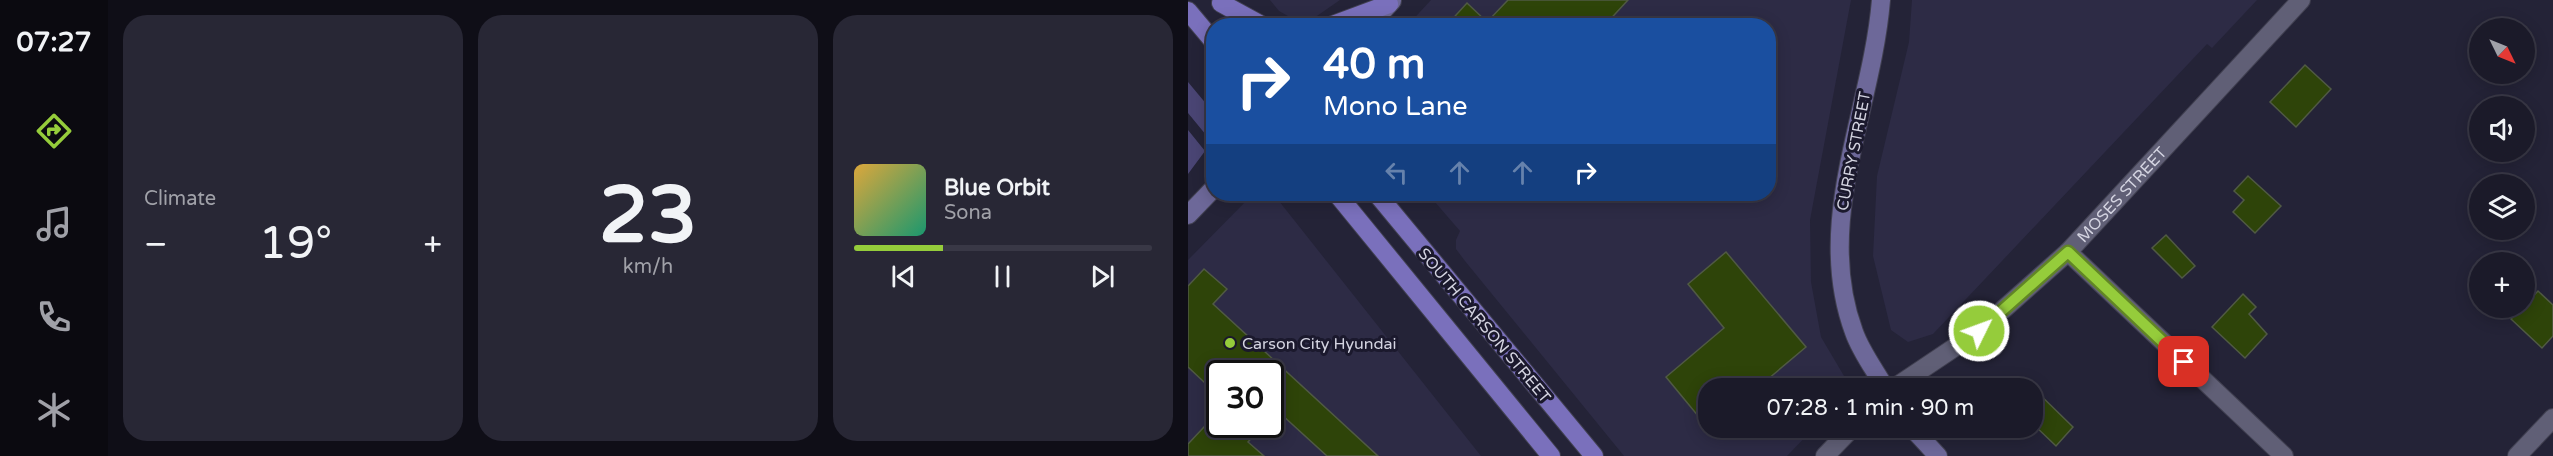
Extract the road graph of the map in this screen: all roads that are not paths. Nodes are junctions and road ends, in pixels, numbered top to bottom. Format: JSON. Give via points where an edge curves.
{"nodes":[{"id":1,"x":1881,"y":0,"type":"edge"},
{"id":2,"x":2301,"y":0,"type":"edge"},
{"id":3,"x":1220,"y":1,"type":"edge"},
{"id":4,"x":1391,"y":2,"type":"edge"},
{"id":5,"x":1188,"y":11,"type":"edge"},
{"id":6,"x":1234,"y":18,"type":"edge"},
{"id":7,"x":1249,"y":18,"type":"edge"},
{"id":8,"x":1350,"y":18,"type":"edge"},
{"id":9,"x":1376,"y":18,"type":"edge"},
{"id":10,"x":1206,"y":32,"type":"edge"},
{"id":11,"x":1206,"y":196,"type":"edge"},
{"id":12,"x":1343,"y":201,"type":"edge"},
{"id":13,"x":1383,"y":201,"type":"edge"},
{"id":14,"x":1188,"y":215,"type":"edge"},
{"id":15,"x":2068,"y":252,"type":"junction"},
{"id":16,"x":1880,"y":378,"type":"edge"},
{"id":17,"x":1909,"y":378,"type":"edge"},
{"id":18,"x":2553,"y":418,"type":"edge"},
{"id":19,"x":1842,"y":438,"type":"edge"},
{"id":20,"x":1921,"y":438,"type":"edge"},
{"id":21,"x":1551,"y":456,"type":"edge"},
{"id":22,"x":1594,"y":456,"type":"edge"},
{"id":23,"x":1825,"y":456,"type":"edge"},
{"id":24,"x":1938,"y":456,"type":"edge"},
{"id":25,"x":2284,"y":456,"type":"edge"},
{"id":26,"x":2517,"y":456,"type":"edge"}],
"edges":[{"from":1,"to":16,"type":"street","name":"CURRY STREET","via":[[1840,221],[1843,292],[1855,333]]},
{"from":2,"to":15,"type":"street","name":"MOSES STREET"},
{"from":3,"to":6,"type":"main road"},
{"from":3,"to":7,"type":"main road"},
{"from":4,"to":8,"type":"main road"},
{"from":4,"to":9,"type":"street"},
{"from":5,"to":10,"type":"main road"},
{"from":11,"to":14,"type":"street"},
{"from":12,"to":21,"type":"main road","name":"SOUTH CARSON STREET"},
{"from":13,"to":22,"type":"main road","name":"SOUTH CARSON STREET"},
{"from":15,"to":17,"type":"street","name":"MOSES STREET","via":[[1979,331]]},
{"from":15,"to":25,"type":"street"},
{"from":18,"to":26,"type":"street"},
{"from":19,"to":23,"type":"street"},
{"from":20,"to":24,"type":"street"}]}
